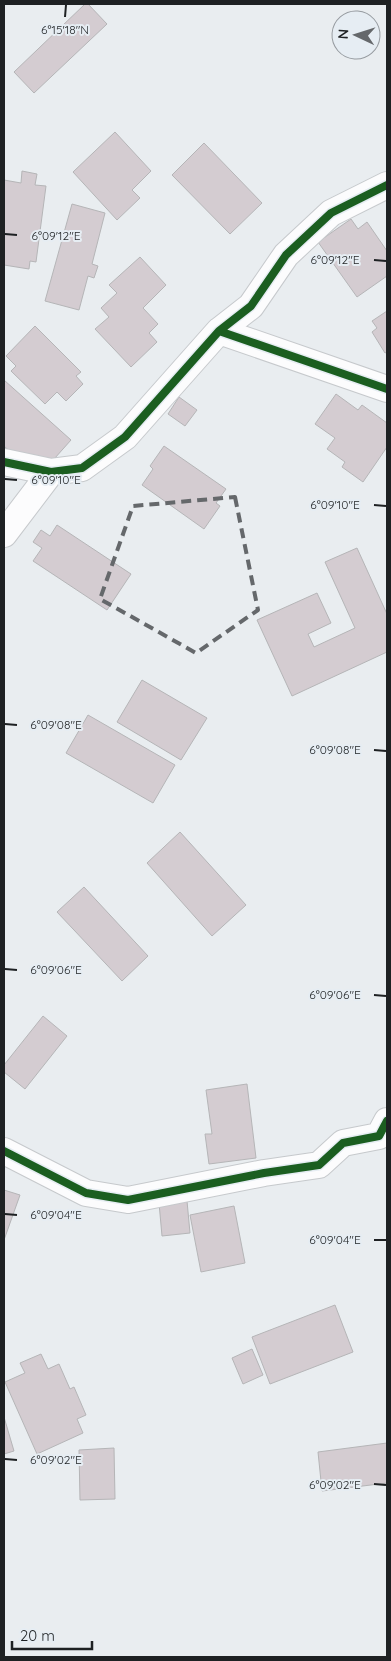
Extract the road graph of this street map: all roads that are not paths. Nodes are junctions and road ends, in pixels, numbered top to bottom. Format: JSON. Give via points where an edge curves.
{"nodes":[{"id":1,"x":387,"y":185,"type":"edge"},
{"id":2,"x":219,"y":331,"type":"junction"},
{"id":3,"x":387,"y":389,"type":"edge"},
{"id":4,"x":4,"y":462,"type":"edge"},
{"id":5,"x":51,"y":472,"type":"junction"},
{"id":6,"x":4,"y":534,"type":"edge"},
{"id":7,"x":385,"y":1134,"type":"edge"},
{"id":8,"x":4,"y":1151,"type":"edge"}],
"edges":[{"from":1,"to":2,"type":"street","via":[[331,213],[286,255],[251,306]]},
{"from":2,"to":3,"type":"street"},
{"from":2,"to":5,"type":"street","via":[[125,437],[82,468]]},
{"from":4,"to":5,"type":"street"},
{"from":5,"to":6,"type":"street"},
{"from":7,"to":8,"type":"street","via":[[343,1143],[319,1165],[128,1200],[86,1193]]}]}
